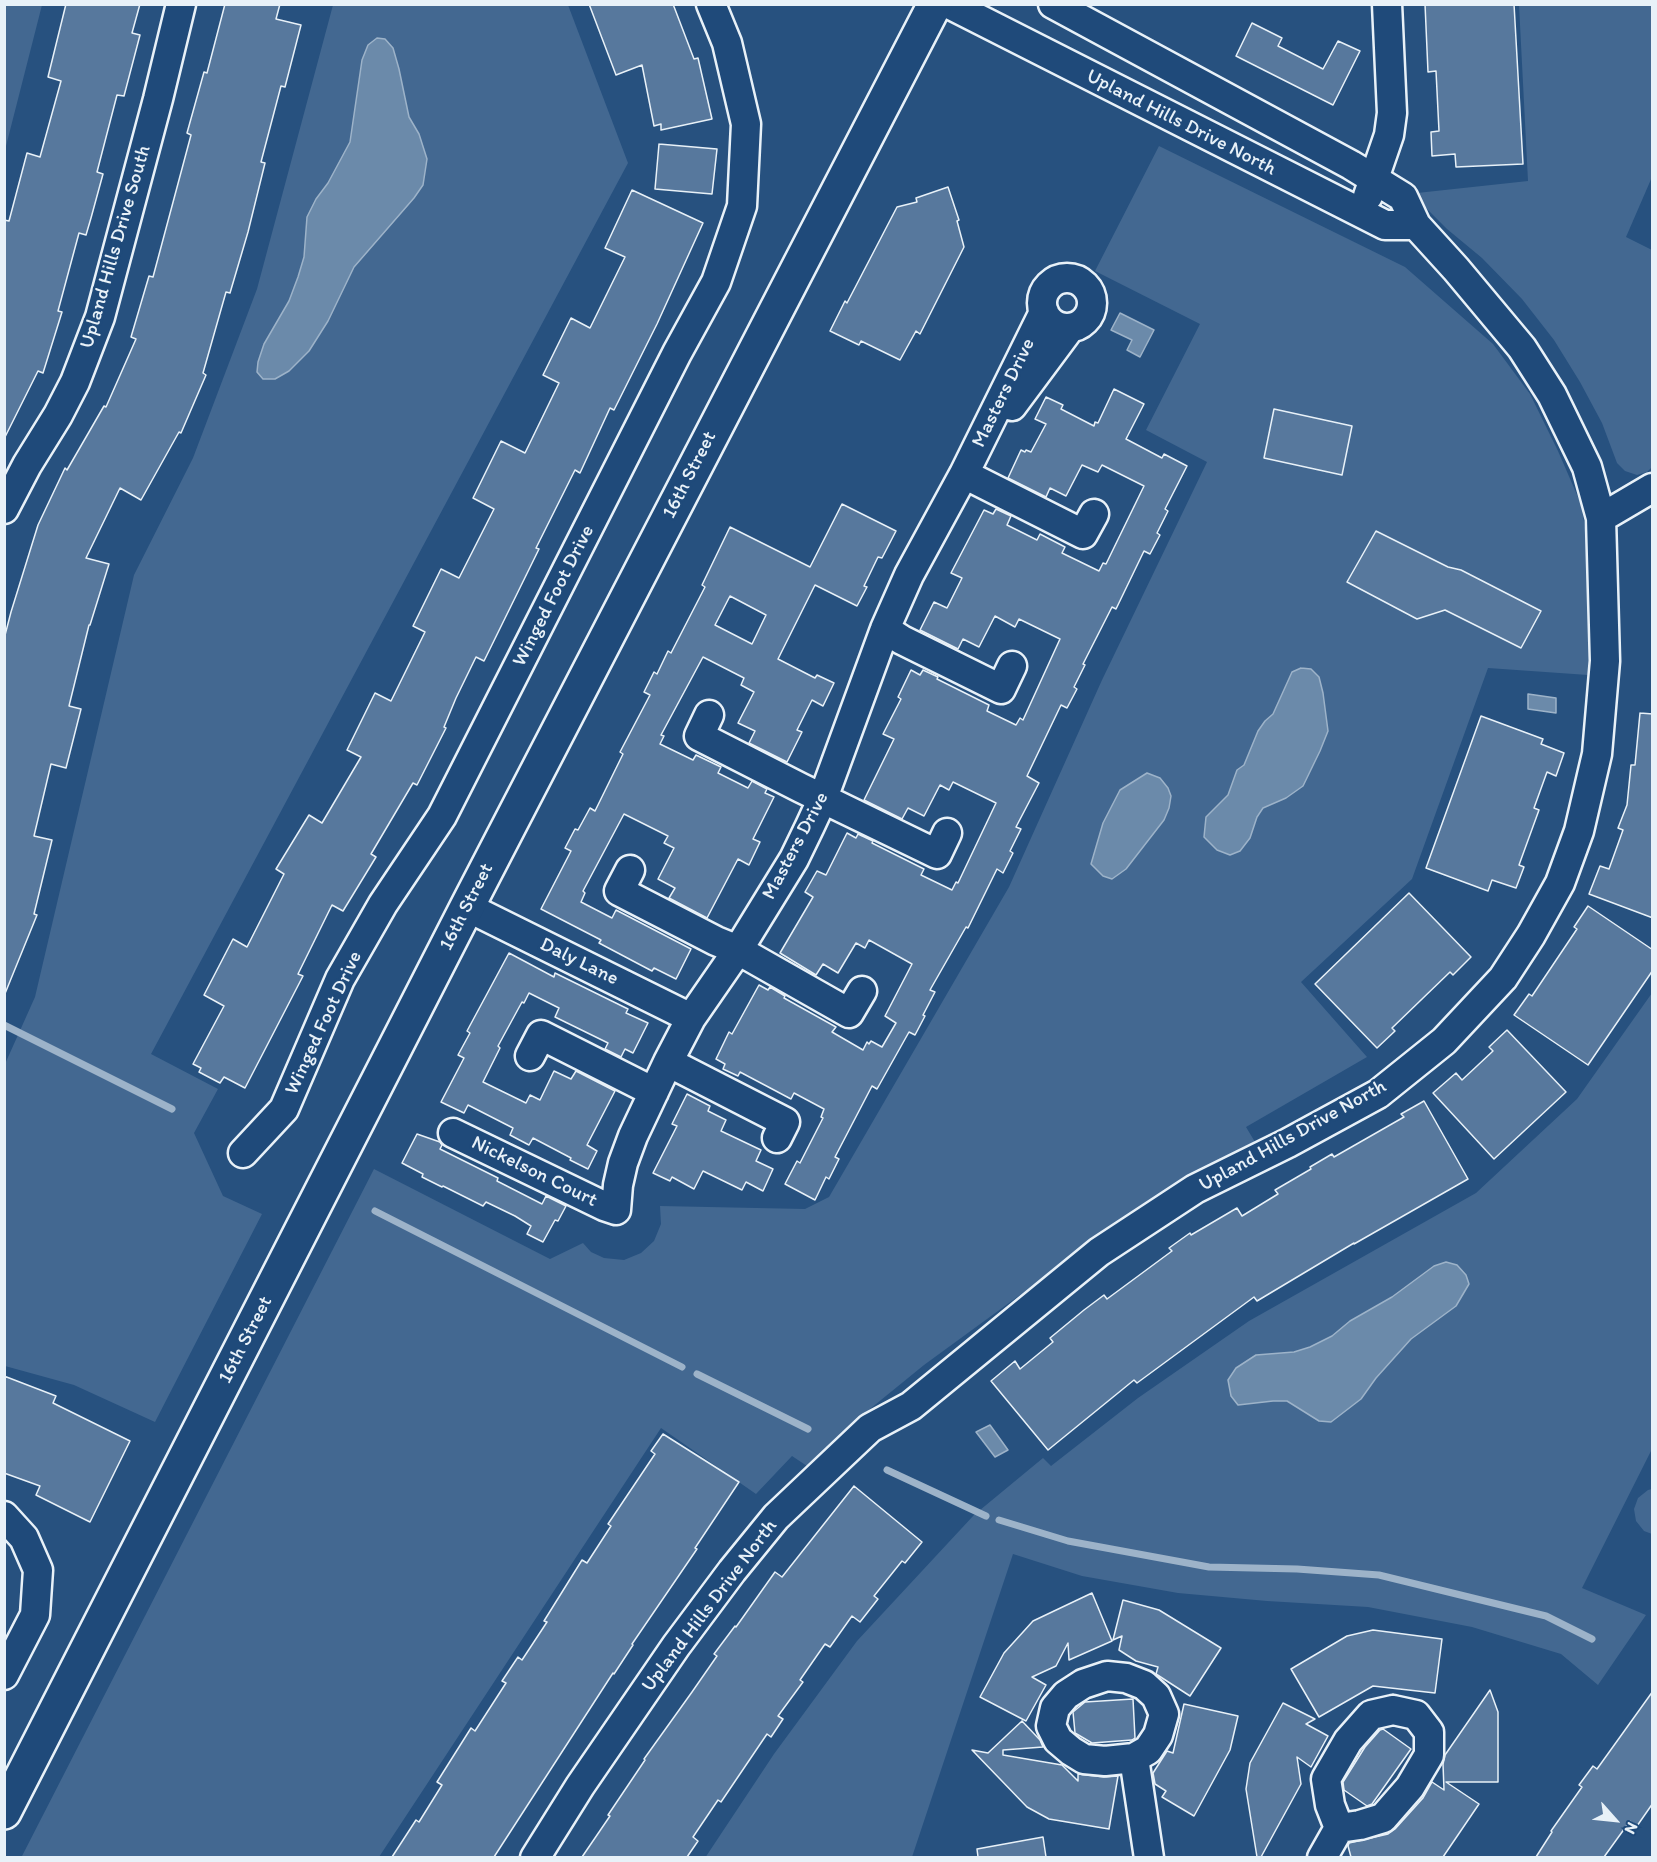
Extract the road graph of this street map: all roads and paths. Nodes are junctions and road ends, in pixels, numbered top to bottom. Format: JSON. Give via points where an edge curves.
{"nodes":[{"id":1,"x":181,"y":4,"type":"edge"},
{"id":2,"x":711,"y":4,"type":"edge"},
{"id":3,"x":935,"y":4,"type":"edge"},
{"id":4,"x":949,"y":4,"type":"edge"},
{"id":5,"x":1053,"y":4,"type":"edge"},
{"id":6,"x":1388,"y":4,"type":"edge"},
{"id":7,"x":1375,"y":179,"type":"junction"},
{"id":8,"x":1361,"y":214,"type":"junction"},
{"id":9,"x":1416,"y":225,"type":"junction"},
{"id":10,"x":1044,"y":312,"type":"junction"},
{"id":11,"x":1070,"y":328,"type":"junction"},
{"id":12,"x":964,"y":474,"type":"junction"},
{"id":13,"x":1653,"y":488,"type":"edge"},
{"id":14,"x":4,"y":509,"type":"edge"},
{"id":15,"x":1094,"y":514,"type":"dead end"},
{"id":16,"x":1601,"y":518,"type":"junction"},
{"id":17,"x":885,"y":629,"type":"junction"},
{"id":18,"x":1012,"y":666,"type":"dead end"},
{"id":19,"x":708,"y":715,"type":"dead end"},
{"id":20,"x":823,"y":798,"type":"junction"},
{"id":21,"x":947,"y":833,"type":"dead end"},
{"id":22,"x":630,"y":870,"type":"dead end"},
{"id":23,"x":467,"y":907,"type":"junction"},
{"id":24,"x":738,"y":950,"type":"junction"},
{"id":25,"x":862,"y":991,"type":"dead end"},
{"id":26,"x":691,"y":1018,"type":"junction"},
{"id":27,"x":530,"y":1056,"type":"dead end"},
{"id":28,"x":668,"y":1062,"type":"junction"},
{"id":29,"x":654,"y":1092,"type":"junction"},
{"id":30,"x":453,"y":1133,"type":"dead end"},
{"id":31,"x":777,"y":1138,"type":"dead end"},
{"id":32,"x":243,"y":1153,"type":"dead end"},
{"id":33,"x":616,"y":1210,"type":"joint"},
{"id":34,"x":4,"y":1516,"type":"edge"},
{"id":35,"x":4,"y":1675,"type":"edge"},
{"id":36,"x":1134,"y":1758,"type":"dead end"},
{"id":37,"x":4,"y":1812,"type":"edge"},
{"id":38,"x":1339,"y":1828,"type":"dead end"},
{"id":39,"x":535,"y":1857,"type":"edge"},
{"id":40,"x":1149,"y":1857,"type":"edge"},
{"id":41,"x":1322,"y":1857,"type":"edge"}],
"edges":[{"from":1,"to":14,"type":"street","name":"Upland Hills Drive South","via":[[100,317],[75,382]]},
{"from":2,"to":32,"type":"street","name":"Winged Foot Drive","via":[[727,43],[746,124],[742,206],[716,282],[442,816],[383,904],[340,979],[284,1109]]},
{"from":3,"to":23,"type":"main road","name":"16th Street"},
{"from":4,"to":8,"type":"street","name":"Upland Hills Drive North"},
{"from":5,"to":7,"type":"street","name":"Upland Hills Drive North"},
{"from":6,"to":7,"type":"street","via":[[1392,113]]},
{"from":7,"to":8,"type":"street"},
{"from":7,"to":9,"type":"street","name":"Upland Hills Drive North","via":[[1403,197]]},
{"from":8,"to":9,"type":"street","name":"Upland Hills Drive North","via":[[1385,225]]},
{"from":9,"to":16,"type":"street","name":"Upland Hills Drive North","via":[[1522,348],[1552,395],[1587,467]]},
{"from":10,"to":11,"type":"street","name":"Masters Drive","via":[[1054,325]]},
{"from":10,"to":11,"type":"street","name":"Masters Drive","via":[[1043,296],[1052,284],[1067,278],[1083,284],[1091,298],[1090,314]]},
{"from":10,"to":12,"type":"street","name":"Masters Drive"},
{"from":11,"to":12,"type":"street","name":"Masters Drive"},
{"from":12,"to":15,"type":"street","via":[[1083,534]]},
{"from":12,"to":17,"type":"street","name":"Masters Drive","via":[[909,575]]},
{"from":13,"to":16,"type":"street"},
{"from":16,"to":39,"type":"street","name":"Upland Hills Drive North","via":[[1605,661],[1597,754],[1579,831],[1560,884],[1503,978],[1444,1041],[1378,1094],[1196,1190],[1099,1252],[911,1406],[870,1428],[776,1517],[732,1571],[670,1655]]},
{"from":17,"to":18,"type":"street","via":[[1001,689]]},
{"from":17,"to":20,"type":"street","name":"Masters Drive"},
{"from":19,"to":20,"type":"street","via":[[699,736]]},
{"from":20,"to":21,"type":"street","via":[[936,854]]},
{"from":20,"to":24,"type":"street","name":"Masters Drive","via":[[794,859]]},
{"from":22,"to":24,"type":"street","via":[[620,891]]},
{"from":23,"to":26,"type":"street","name":"Daly Lane"},
{"from":23,"to":37,"type":"main road","name":"16th Street"},
{"from":24,"to":25,"type":"street","via":[[849,1013]]},
{"from":24,"to":26,"type":"street","name":"Masters Drive"},
{"from":26,"to":28,"type":"street","name":"Masters Drive"},
{"from":27,"to":29,"type":"street","via":[[541,1035]]},
{"from":28,"to":29,"type":"street","name":"Masters Drive"},
{"from":28,"to":31,"type":"street","via":[[785,1122]]},
{"from":29,"to":33,"type":"street","name":"Masters Drive","via":[[623,1164]]},
{"from":30,"to":33,"type":"street","name":"Nickelson Court"},
{"from":34,"to":35,"type":"street","via":[[24,1538],[38,1570],[35,1615]]},
{"from":36,"to":40,"type":"street"},
{"from":38,"to":41,"type":"street"}]}
